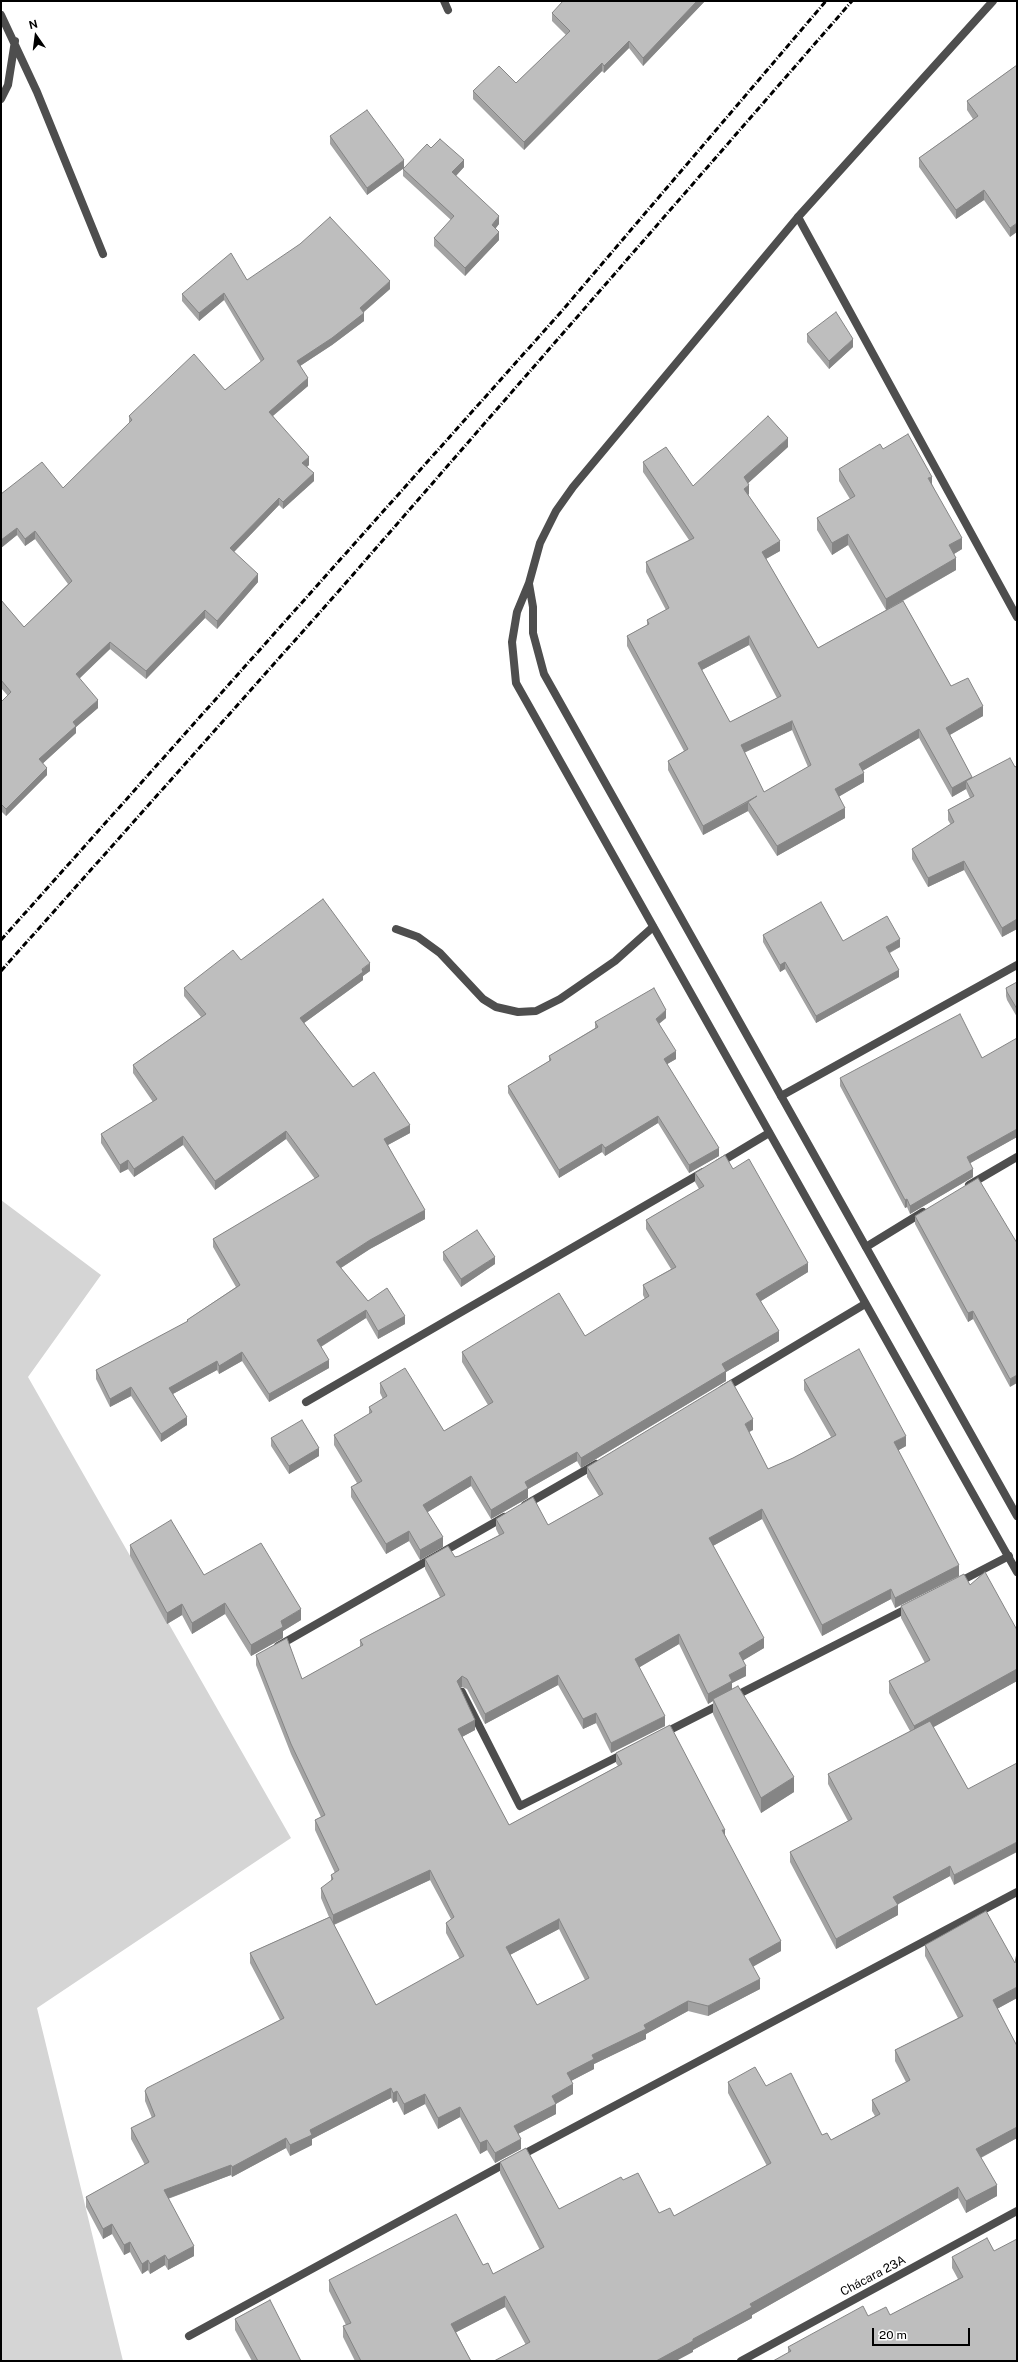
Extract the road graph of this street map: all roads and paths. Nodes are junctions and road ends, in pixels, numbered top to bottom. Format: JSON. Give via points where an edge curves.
{"nodes":[{"id":1,"x":444,"y":1,"type":"edge"},
{"id":2,"x":993,"y":1,"type":"edge"},
{"id":3,"x":448,"y":10,"type":"dead end"},
{"id":4,"x":1,"y":15,"type":"edge"},
{"id":5,"x":15,"y":41,"type":"junction"},
{"id":6,"x":1,"y":99,"type":"edge"},
{"id":7,"x":798,"y":217,"type":"junction"},
{"id":8,"x":103,"y":254,"type":"dead end"},
{"id":9,"x":529,"y":583,"type":"junction"},
{"id":10,"x":1017,"y":617,"type":"edge"},
{"id":11,"x":653,"y":927,"type":"junction"},
{"id":12,"x":396,"y":929,"type":"dead end"},
{"id":13,"x":1017,"y":965,"type":"edge"},
{"id":14,"x":781,"y":1096,"type":"junction"},
{"id":15,"x":769,"y":1133,"type":"junction"},
{"id":16,"x":1017,"y":1157,"type":"edge"},
{"id":17,"x":964,"y":1188,"type":"edge"},
{"id":18,"x":930,"y":1208,"type":"edge"},
{"id":19,"x":866,"y":1247,"type":"junction"},
{"id":20,"x":864,"y":1304,"type":"junction"},
{"id":21,"x":712,"y":1396,"type":"edge"},
{"id":22,"x":306,"y":1402,"type":"dead end"},
{"id":23,"x":603,"y":1460,"type":"edge"},
{"id":24,"x":1017,"y":1516,"type":"edge"},
{"id":25,"x":1009,"y":1556,"type":"junction"},
{"id":26,"x":1017,"y":1572,"type":"edge"},
{"id":27,"x":948,"y":1587,"type":"edge"},
{"id":28,"x":920,"y":1602,"type":"edge"},
{"id":29,"x":267,"y":1653,"type":"edge"},
{"id":30,"x":462,"y":1692,"type":"edge"},
{"id":31,"x":653,"y":1738,"type":"edge"},
{"id":32,"x":632,"y":1749,"type":"edge"},
{"id":33,"x":1017,"y":1892,"type":"edge"},
{"id":34,"x":1017,"y":2211,"type":"edge"},
{"id":35,"x":189,"y":2336,"type":"dead end"},
{"id":36,"x":741,"y":2361,"type":"edge"}],
"edges":[{"from":1,"to":3,"type":"street"},
{"from":2,"to":7,"type":"street"},
{"from":4,"to":5,"type":"street"},
{"from":5,"to":6,"type":"street","via":[[8,85]]},
{"from":5,"to":8,"type":"street"},
{"from":7,"to":9,"type":"street","via":[[573,487],[556,511],[540,543]]},
{"from":7,"to":10,"type":"street"},
{"from":9,"to":11,"type":"street","via":[[517,612],[512,642],[516,682]]},
{"from":9,"to":14,"type":"street","via":[[534,607],[533,634],[544,674]]},
{"from":11,"to":12,"type":"street","via":[[615,961],[560,999],[536,1011],[518,1012],[496,1007],[483,999],[440,952],[418,937]]},
{"from":11,"to":15,"type":"street"},
{"from":13,"to":14,"type":"street"},
{"from":14,"to":19,"type":"street"},
{"from":15,"to":20,"type":"street"},
{"from":15,"to":22,"type":"street"},
{"from":16,"to":17,"type":"street"},
{"from":18,"to":19,"type":"street"},
{"from":19,"to":24,"type":"street"},
{"from":20,"to":21,"type":"street"},
{"from":20,"to":25,"type":"street"},
{"from":23,"to":29,"type":"street"},
{"from":25,"to":26,"type":"street"},
{"from":25,"to":27,"type":"street"},
{"from":28,"to":31,"type":"street"},
{"from":30,"to":32,"type":"street","via":[[520,1806]]},
{"from":33,"to":35,"type":"street","via":[[667,2076]]},
{"from":34,"to":36,"type":"street","name":"Chácara 23A"}]}
